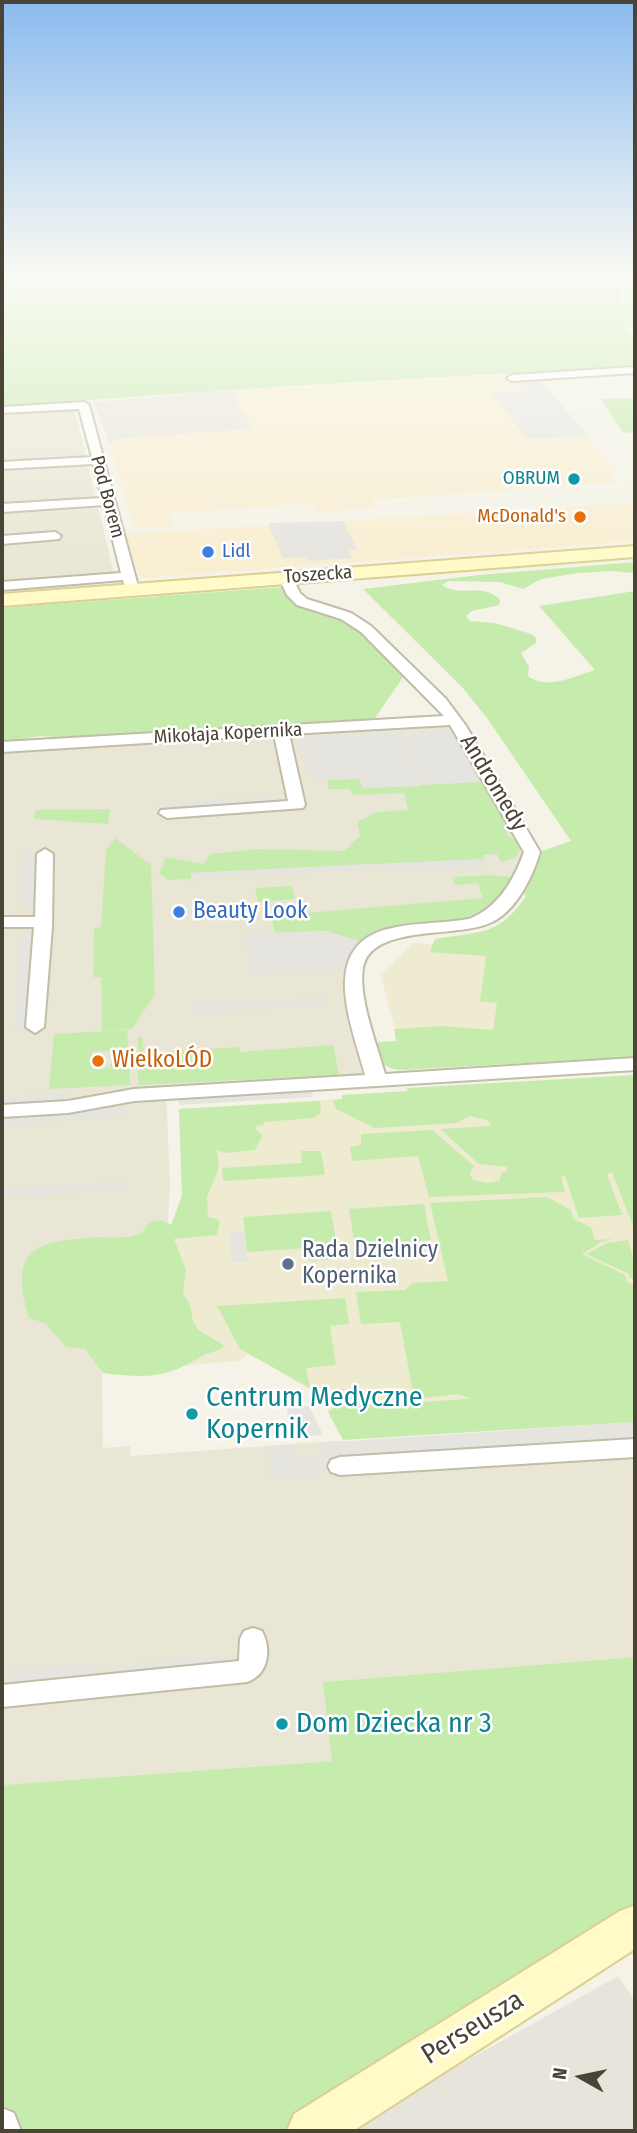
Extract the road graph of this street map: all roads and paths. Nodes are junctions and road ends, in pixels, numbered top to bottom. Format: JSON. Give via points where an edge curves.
{"nodes":[{"id":1,"x":596,"y":373,"type":"edge"},
{"id":2,"x":512,"y":378,"type":"dead end"},
{"id":3,"x":2,"y":410,"type":"edge"},
{"id":4,"x":97,"y":460,"type":"junction"},
{"id":5,"x":2,"y":466,"type":"edge"},
{"id":6,"x":108,"y":500,"type":"junction"},
{"id":7,"x":4,"y":523,"type":"edge"},
{"id":8,"x":55,"y":536,"type":"dead end"},
{"id":9,"x":635,"y":551,"type":"edge"},
{"id":10,"x":286,"y":578,"type":"junction"},
{"id":11,"x":130,"y":583,"type":"junction"},
{"id":12,"x":2,"y":586,"type":"edge"},
{"id":13,"x":2,"y":600,"type":"edge"},
{"id":14,"x":455,"y":720,"type":"junction"},
{"id":15,"x":281,"y":732,"type":"junction"},
{"id":16,"x":2,"y":747,"type":"edge"},
{"id":17,"x":167,"y":813,"type":"dead end"},
{"id":18,"x":45,"y":854,"type":"dead end"},
{"id":19,"x":2,"y":922,"type":"edge"},
{"id":20,"x":43,"y":922,"type":"junction"},
{"id":21,"x":35,"y":1027,"type":"dead end"},
{"id":22,"x":635,"y":1064,"type":"edge"},
{"id":23,"x":376,"y":1078,"type":"junction"},
{"id":24,"x":2,"y":1111,"type":"edge"},
{"id":25,"x":635,"y":1448,"type":"edge"},
{"id":26,"x":340,"y":1466,"type":"dead end"},
{"id":27,"x":253,"y":1639,"type":"dead end"},
{"id":28,"x":2,"y":1696,"type":"edge"},
{"id":29,"x":635,"y":1925,"type":"edge"},
{"id":30,"x":2,"y":2124,"type":"edge"},
{"id":31,"x":5,"y":2131,"type":"edge"},
{"id":32,"x":311,"y":2131,"type":"edge"}],
"edges":[{"from":1,"to":2,"type":"street"},
{"from":3,"to":4,"type":"street","name":"Pod Borem","via":[[84,405]]},
{"from":4,"to":5,"type":"street"},
{"from":4,"to":6,"type":"street","name":"Pod Borem"},
{"from":6,"to":7,"type":"street"},
{"from":6,"to":11,"type":"street","name":"Pod Borem"},
{"from":7,"to":8,"type":"street"},
{"from":9,"to":10,"type":"main road","name":"Toszecka"},
{"from":10,"to":11,"type":"main road","name":"Toszecka"},
{"from":10,"to":14,"type":"street","name":"Andromedy","via":[[302,602],[346,616],[366,629]]},
{"from":11,"to":12,"type":"street","name":"Toszecka"},
{"from":11,"to":13,"type":"main road","name":"Toszecka"},
{"from":14,"to":15,"type":"street","name":"Mikołaja Kopernika"},
{"from":14,"to":23,"type":"street","name":"Andromedy","via":[[533,852],[524,875],[488,918],[378,936],[360,949],[353,971]]},
{"from":15,"to":16,"type":"street","name":"Mikołaja Kopernika"},
{"from":15,"to":17,"type":"street","via":[[297,806]]},
{"from":18,"to":20,"type":"street"},
{"from":19,"to":20,"type":"street"},
{"from":20,"to":21,"type":"street"},
{"from":22,"to":23,"type":"street"},
{"from":23,"to":24,"type":"street","via":[[134,1095],[68,1107]]},
{"from":25,"to":26,"type":"street"},
{"from":27,"to":28,"type":"street","via":[[252,1667],[247,1671]]},
{"from":29,"to":32,"type":"main road","name":"Perseusza"},
{"from":30,"to":31,"type":"street"}]}
